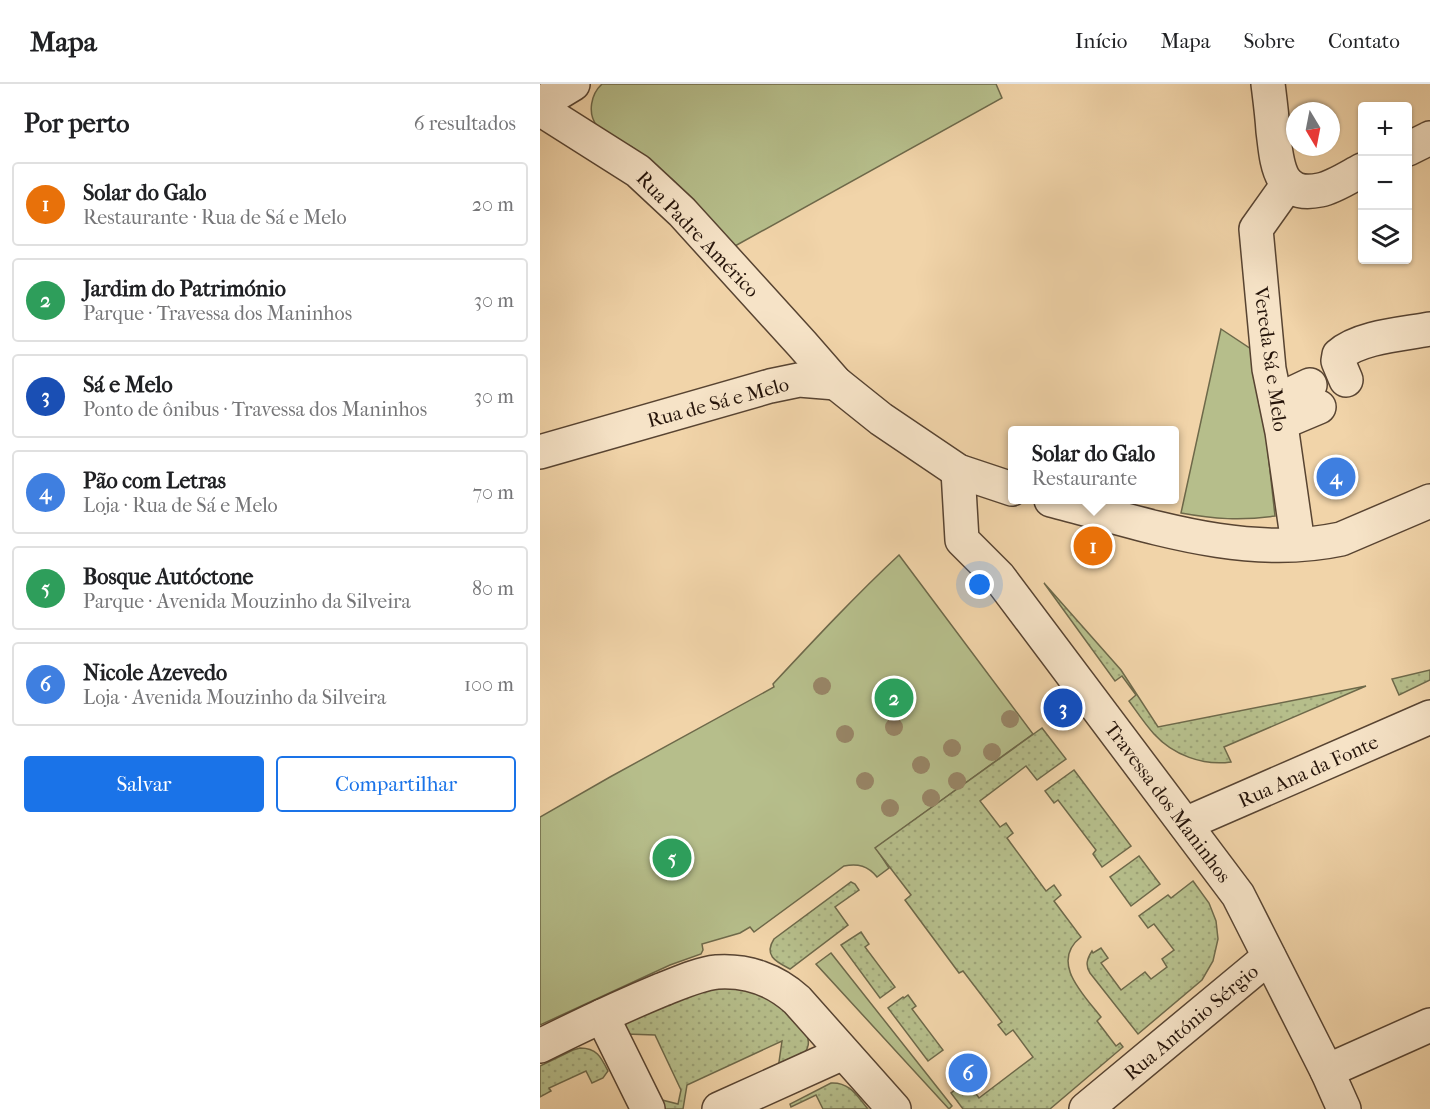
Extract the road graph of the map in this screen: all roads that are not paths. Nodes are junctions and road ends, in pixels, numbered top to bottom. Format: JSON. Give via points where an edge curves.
{"nodes":[{"id":1,"x":573,"y":84,"type":"edge"},
{"id":2,"x":1268,"y":84,"type":"edge"},
{"id":3,"x":540,"y":104,"type":"edge"},
{"id":4,"x":540,"y":109,"type":"edge"},
{"id":5,"x":1430,"y":138,"type":"edge"},
{"id":6,"x":1412,"y":147,"type":"edge"},
{"id":7,"x":1358,"y":172,"type":"edge"},
{"id":8,"x":1287,"y":184,"type":"junction"},
{"id":9,"x":1430,"y":329,"type":"edge"},
{"id":10,"x":1346,"y":380,"type":"dead end"},
{"id":11,"x":836,"y":383,"type":"junction"},
{"id":12,"x":540,"y":452,"type":"edge"},
{"id":13,"x":958,"y":471,"type":"junction"},
{"id":14,"x":1008,"y":488,"type":"edge"},
{"id":15,"x":1430,"y":501,"type":"edge"},
{"id":16,"x":1066,"y":504,"type":"edge"},
{"id":17,"x":1298,"y":544,"type":"junction"},
{"id":18,"x":1430,"y":717,"type":"edge"},
{"id":19,"x":1185,"y":824,"type":"junction"},
{"id":20,"x":1269,"y":957,"type":"junction"},
{"id":21,"x":602,"y":1016,"type":"junction"},
{"id":22,"x":1430,"y":1025,"type":"edge"},
{"id":23,"x":540,"y":1046,"type":"edge"},
{"id":24,"x":843,"y":1053,"type":"junction"},
{"id":25,"x":1327,"y":1071,"type":"junction"},
{"id":26,"x":648,"y":1109,"type":"edge"},
{"id":27,"x":719,"y":1109,"type":"edge"},
{"id":28,"x":894,"y":1109,"type":"edge"},
{"id":29,"x":1086,"y":1109,"type":"edge"},
{"id":30,"x":1344,"y":1109,"type":"edge"}],
"edges":[{"from":1,"to":3,"type":"street"},
{"from":2,"to":8,"type":"street","via":[[1276,156]]},
{"from":4,"to":11,"type":"street","name":"Rua Padre Américo","via":[[638,171],[682,212]]},
{"from":5,"to":6,"type":"street"},
{"from":7,"to":8,"type":"street","via":[[1320,190],[1298,190]]},
{"from":8,"to":17,"type":"street","name":"Vereda Sá e Melo","via":[[1256,229],[1269,369],[1296,402]]},
{"from":9,"to":10,"type":"street","via":[[1360,342],[1344,350],[1338,361]]},
{"from":11,"to":12,"type":"street","name":"Rua de Sá e Melo","via":[[800,380],[770,386]]},
{"from":11,"to":13,"type":"street"},
{"from":13,"to":14,"type":"street"},
{"from":13,"to":19,"type":"street","name":"Travessa dos Maninhos","via":[[962,540],[999,577]]},
{"from":15,"to":17,"type":"street","via":[[1341,539]]},
{"from":16,"to":17,"type":"street","via":[[1181,534],[1222,541]]},
{"from":18,"to":19,"type":"street","name":"Rua Ana da Fonte"},
{"from":19,"to":20,"type":"street","name":"Travessa dos Maninhos","via":[[1238,896]]},
{"from":20,"to":25,"type":"street","name":"Travessa dos Maninhos"},
{"from":20,"to":29,"type":"street","name":"Rua António Sérgio"},
{"from":21,"to":23,"type":"street"},
{"from":21,"to":24,"type":"street","via":[[703,975],[748,974],[787,991]]},
{"from":21,"to":26,"type":"street"},
{"from":22,"to":25,"type":"street"},
{"from":24,"to":27,"type":"street"},
{"from":24,"to":28,"type":"street"},
{"from":25,"to":30,"type":"street","name":"Travessa dos Maninhos"}]}
